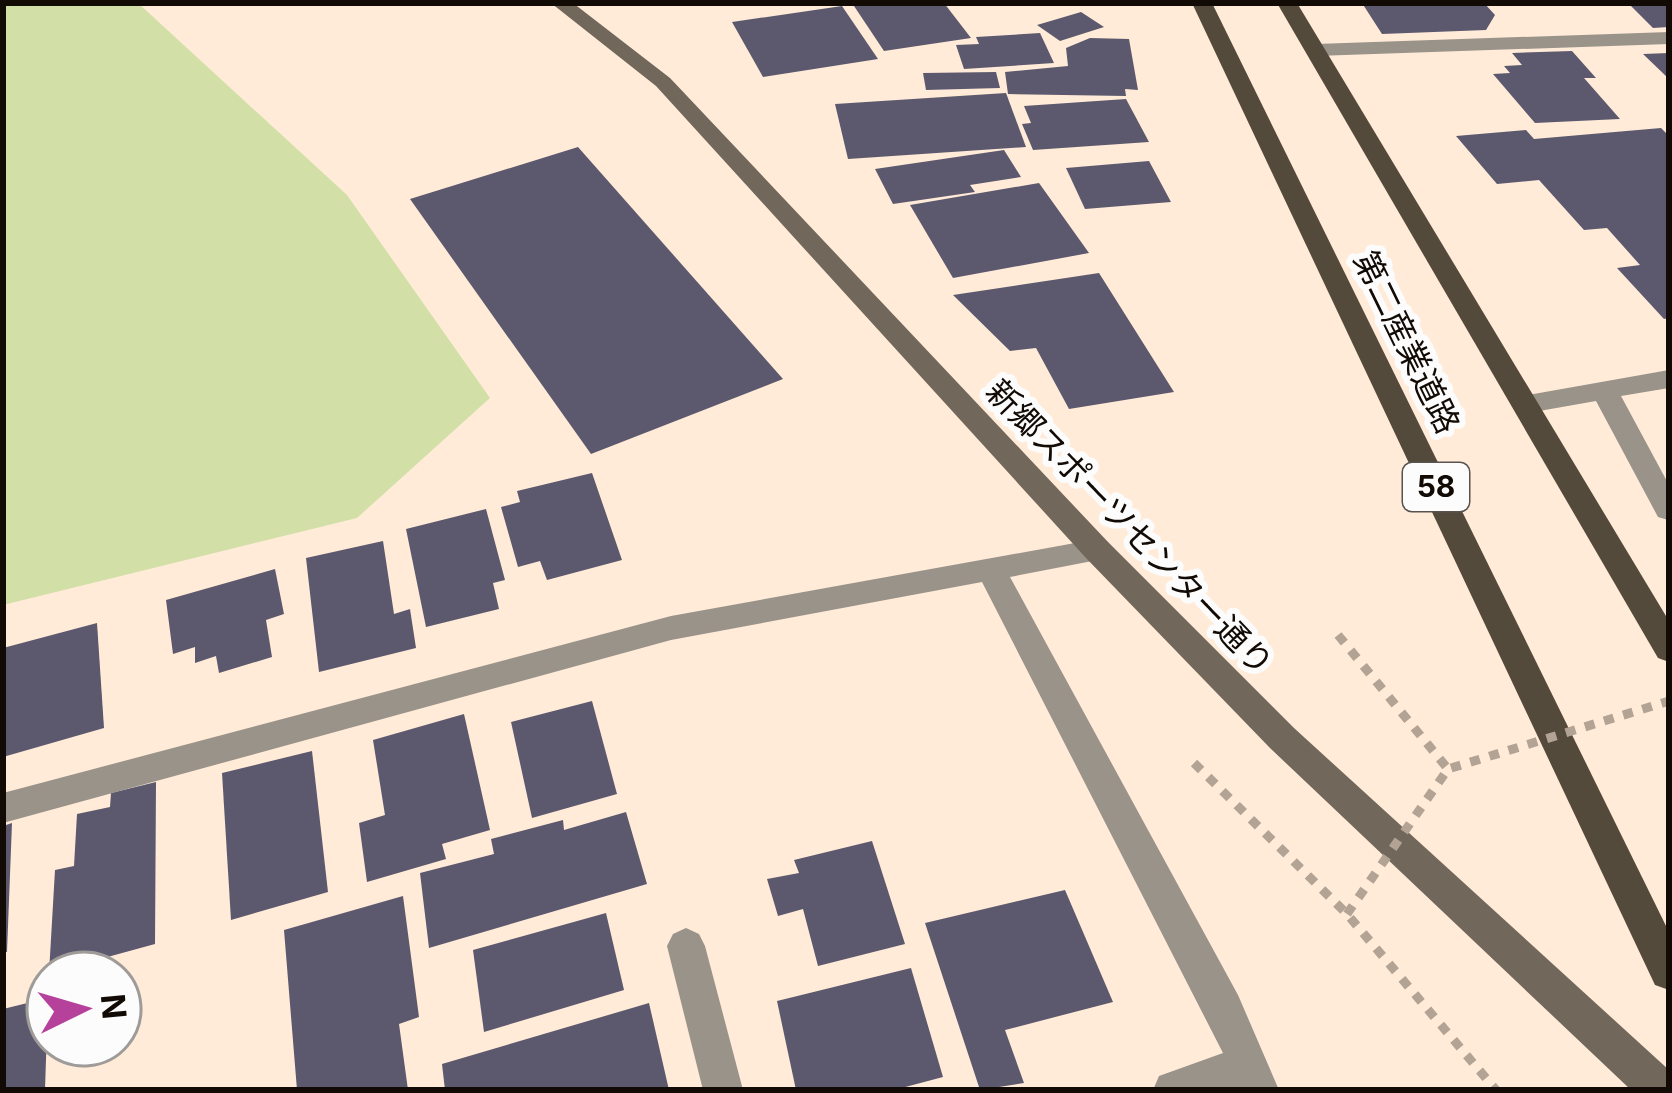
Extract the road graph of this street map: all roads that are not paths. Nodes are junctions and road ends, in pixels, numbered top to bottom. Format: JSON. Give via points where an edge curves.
{"nodes":[{"id":1,"x":561,"y":3,"type":"edge"},
{"id":2,"x":1202,"y":3,"type":"edge"},
{"id":3,"x":1287,"y":3,"type":"edge"},
{"id":4,"x":1669,"y":38,"type":"edge"},
{"id":5,"x":1316,"y":50,"type":"junction"},
{"id":6,"x":1669,"y":379,"type":"edge"},
{"id":7,"x":1603,"y":388,"type":"junction"},
{"id":8,"x":1528,"y":404,"type":"junction"},
{"id":9,"x":1668,"y":511,"type":"edge"},
{"id":10,"x":1097,"y":550,"type":"junction"},
{"id":11,"x":991,"y":571,"type":"junction"},
{"id":12,"x":1669,"y":649,"type":"edge"},
{"id":13,"x":3,"y":808,"type":"edge"},
{"id":14,"x":686,"y":946,"type":"dead end"},
{"id":15,"x":1669,"y":972,"type":"edge"},
{"id":16,"x":1254,"y":1077,"type":"edge"},
{"id":17,"x":723,"y":1090,"type":"edge"},
{"id":18,"x":1173,"y":1090,"type":"edge"},
{"id":19,"x":1661,"y":1090,"type":"edge"}],
"edges":[{"from":1,"to":10,"type":"street","name":"新郷スポーツセンター通り","via":[[707,126]]},
{"from":2,"to":15,"type":"main road","name":"第二産業道路","number":"58"},
{"from":3,"to":5,"type":"main road","name":"第二産業道路"},
{"from":4,"to":5,"type":"street"},
{"from":5,"to":8,"type":"main road","name":"第二産業道路"},
{"from":6,"to":7,"type":"street"},
{"from":7,"to":8,"type":"street"},
{"from":7,"to":9,"type":"street"},
{"from":8,"to":12,"type":"main road","name":"第二産業道路"},
{"from":10,"to":11,"type":"street"},
{"from":10,"to":19,"type":"street","name":"新郷スポーツセンター通り","via":[[1282,738]]},
{"from":11,"to":13,"type":"street","via":[[671,628]]},
{"from":11,"to":16,"type":"street"},
{"from":14,"to":17,"type":"street"},
{"from":16,"to":18,"type":"street"}]}
